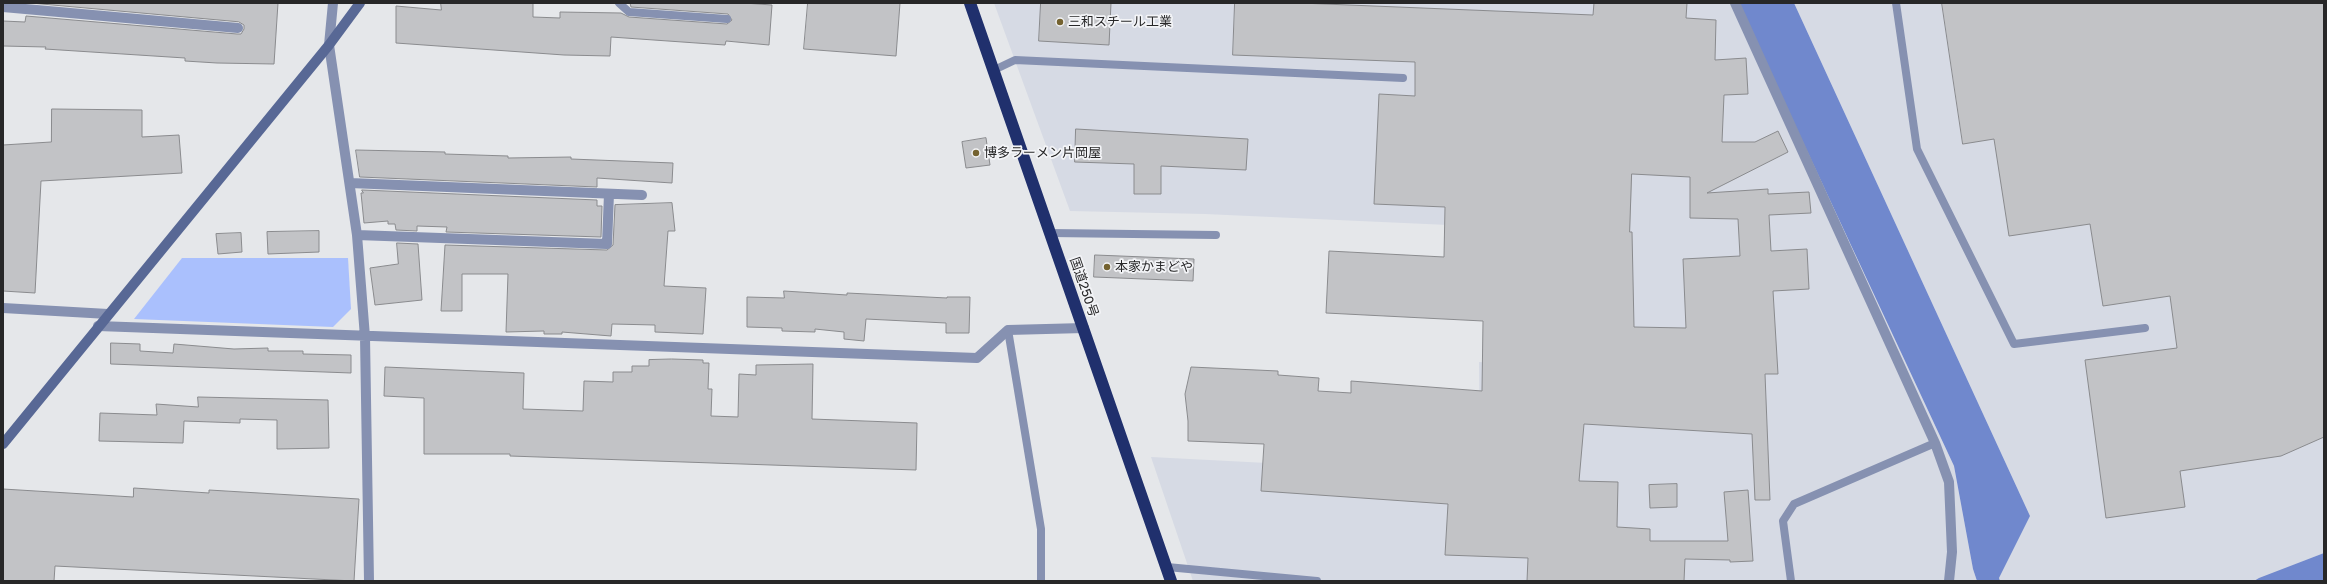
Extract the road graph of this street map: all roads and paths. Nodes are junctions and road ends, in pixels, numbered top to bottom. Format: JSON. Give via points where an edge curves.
{"nodes":[{"id":1,"x":333,"y":3,"type":"edge"},
{"id":2,"x":360,"y":3,"type":"edge"},
{"id":3,"x":619,"y":3,"type":"edge"},
{"id":4,"x":970,"y":3,"type":"edge"},
{"id":5,"x":1735,"y":3,"type":"edge"},
{"id":6,"x":1896,"y":3,"type":"edge"},
{"id":7,"x":3,"y":7,"type":"edge"},
{"id":8,"x":727,"y":19,"type":"dead end"},
{"id":9,"x":238,"y":28,"type":"dead end"},
{"id":10,"x":329,"y":45,"type":"junction"},
{"id":11,"x":994,"y":70,"type":"junction"},
{"id":12,"x":1403,"y":78,"type":"dead end"},
{"id":13,"x":350,"y":183,"type":"junction"},
{"id":14,"x":609,"y":194,"type":"junction"},
{"id":15,"x":642,"y":195,"type":"dead end"},
{"id":16,"x":1050,"y":233,"type":"junction"},
{"id":17,"x":357,"y":235,"type":"junction"},
{"id":18,"x":1216,"y":235,"type":"dead end"},
{"id":19,"x":3,"y":308,"type":"edge"},
{"id":20,"x":108,"y":314,"type":"junction"},
{"id":21,"x":98,"y":326,"type":"junction"},
{"id":22,"x":1084,"y":328,"type":"junction"},
{"id":23,"x":2145,"y":328,"type":"dead end"},
{"id":24,"x":1008,"y":330,"type":"junction"},
{"id":25,"x":365,"y":337,"type":"junction"},
{"id":26,"x":1935,"y":443,"type":"junction"},
{"id":27,"x":3,"y":444,"type":"edge"},
{"id":28,"x":1166,"y":567,"type":"junction"},
{"id":29,"x":369,"y":581,"type":"edge"},
{"id":30,"x":1041,"y":581,"type":"edge"},
{"id":31,"x":1171,"y":581,"type":"edge"},
{"id":32,"x":1317,"y":581,"type":"edge"},
{"id":33,"x":1791,"y":581,"type":"edge"},
{"id":34,"x":1949,"y":581,"type":"edge"}],
"edges":[{"from":1,"to":10,"type":"street"},
{"from":2,"to":10,"type":"street"},
{"from":3,"to":8,"type":"lane","via":[[629,12]]},
{"from":4,"to":11,"type":"highway","name":"国道250号"},
{"from":5,"to":26,"type":"street"},
{"from":6,"to":23,"type":"lane","via":[[1917,149],[2014,344]]},
{"from":7,"to":9,"type":"street"},
{"from":10,"to":13,"type":"street"},
{"from":10,"to":20,"type":"street"},
{"from":11,"to":12,"type":"lane","via":[[1015,60]]},
{"from":11,"to":16,"type":"highway","name":"国道250号"},
{"from":13,"to":14,"type":"street"},
{"from":13,"to":17,"type":"street"},
{"from":14,"to":15,"type":"street"},
{"from":14,"to":17,"type":"street","via":[[607,244]]},
{"from":16,"to":18,"type":"lane"},
{"from":16,"to":22,"type":"highway","name":"国道250号"},
{"from":17,"to":25,"type":"street"},
{"from":19,"to":20,"type":"street"},
{"from":20,"to":21,"type":"street"},
{"from":21,"to":25,"type":"street"},
{"from":21,"to":27,"type":"street"},
{"from":22,"to":24,"type":"street"},
{"from":22,"to":28,"type":"highway","name":"国道250号"},
{"from":24,"to":25,"type":"street","via":[[977,358]]},
{"from":24,"to":30,"type":"lane","via":[[1041,529]]},
{"from":25,"to":29,"type":"street"},
{"from":26,"to":33,"type":"lane","via":[[1794,504],[1783,521]]},
{"from":26,"to":34,"type":"street","via":[[1949,482],[1952,552]]},
{"from":28,"to":31,"type":"highway","name":"国道250号"},
{"from":28,"to":32,"type":"lane"}]}
